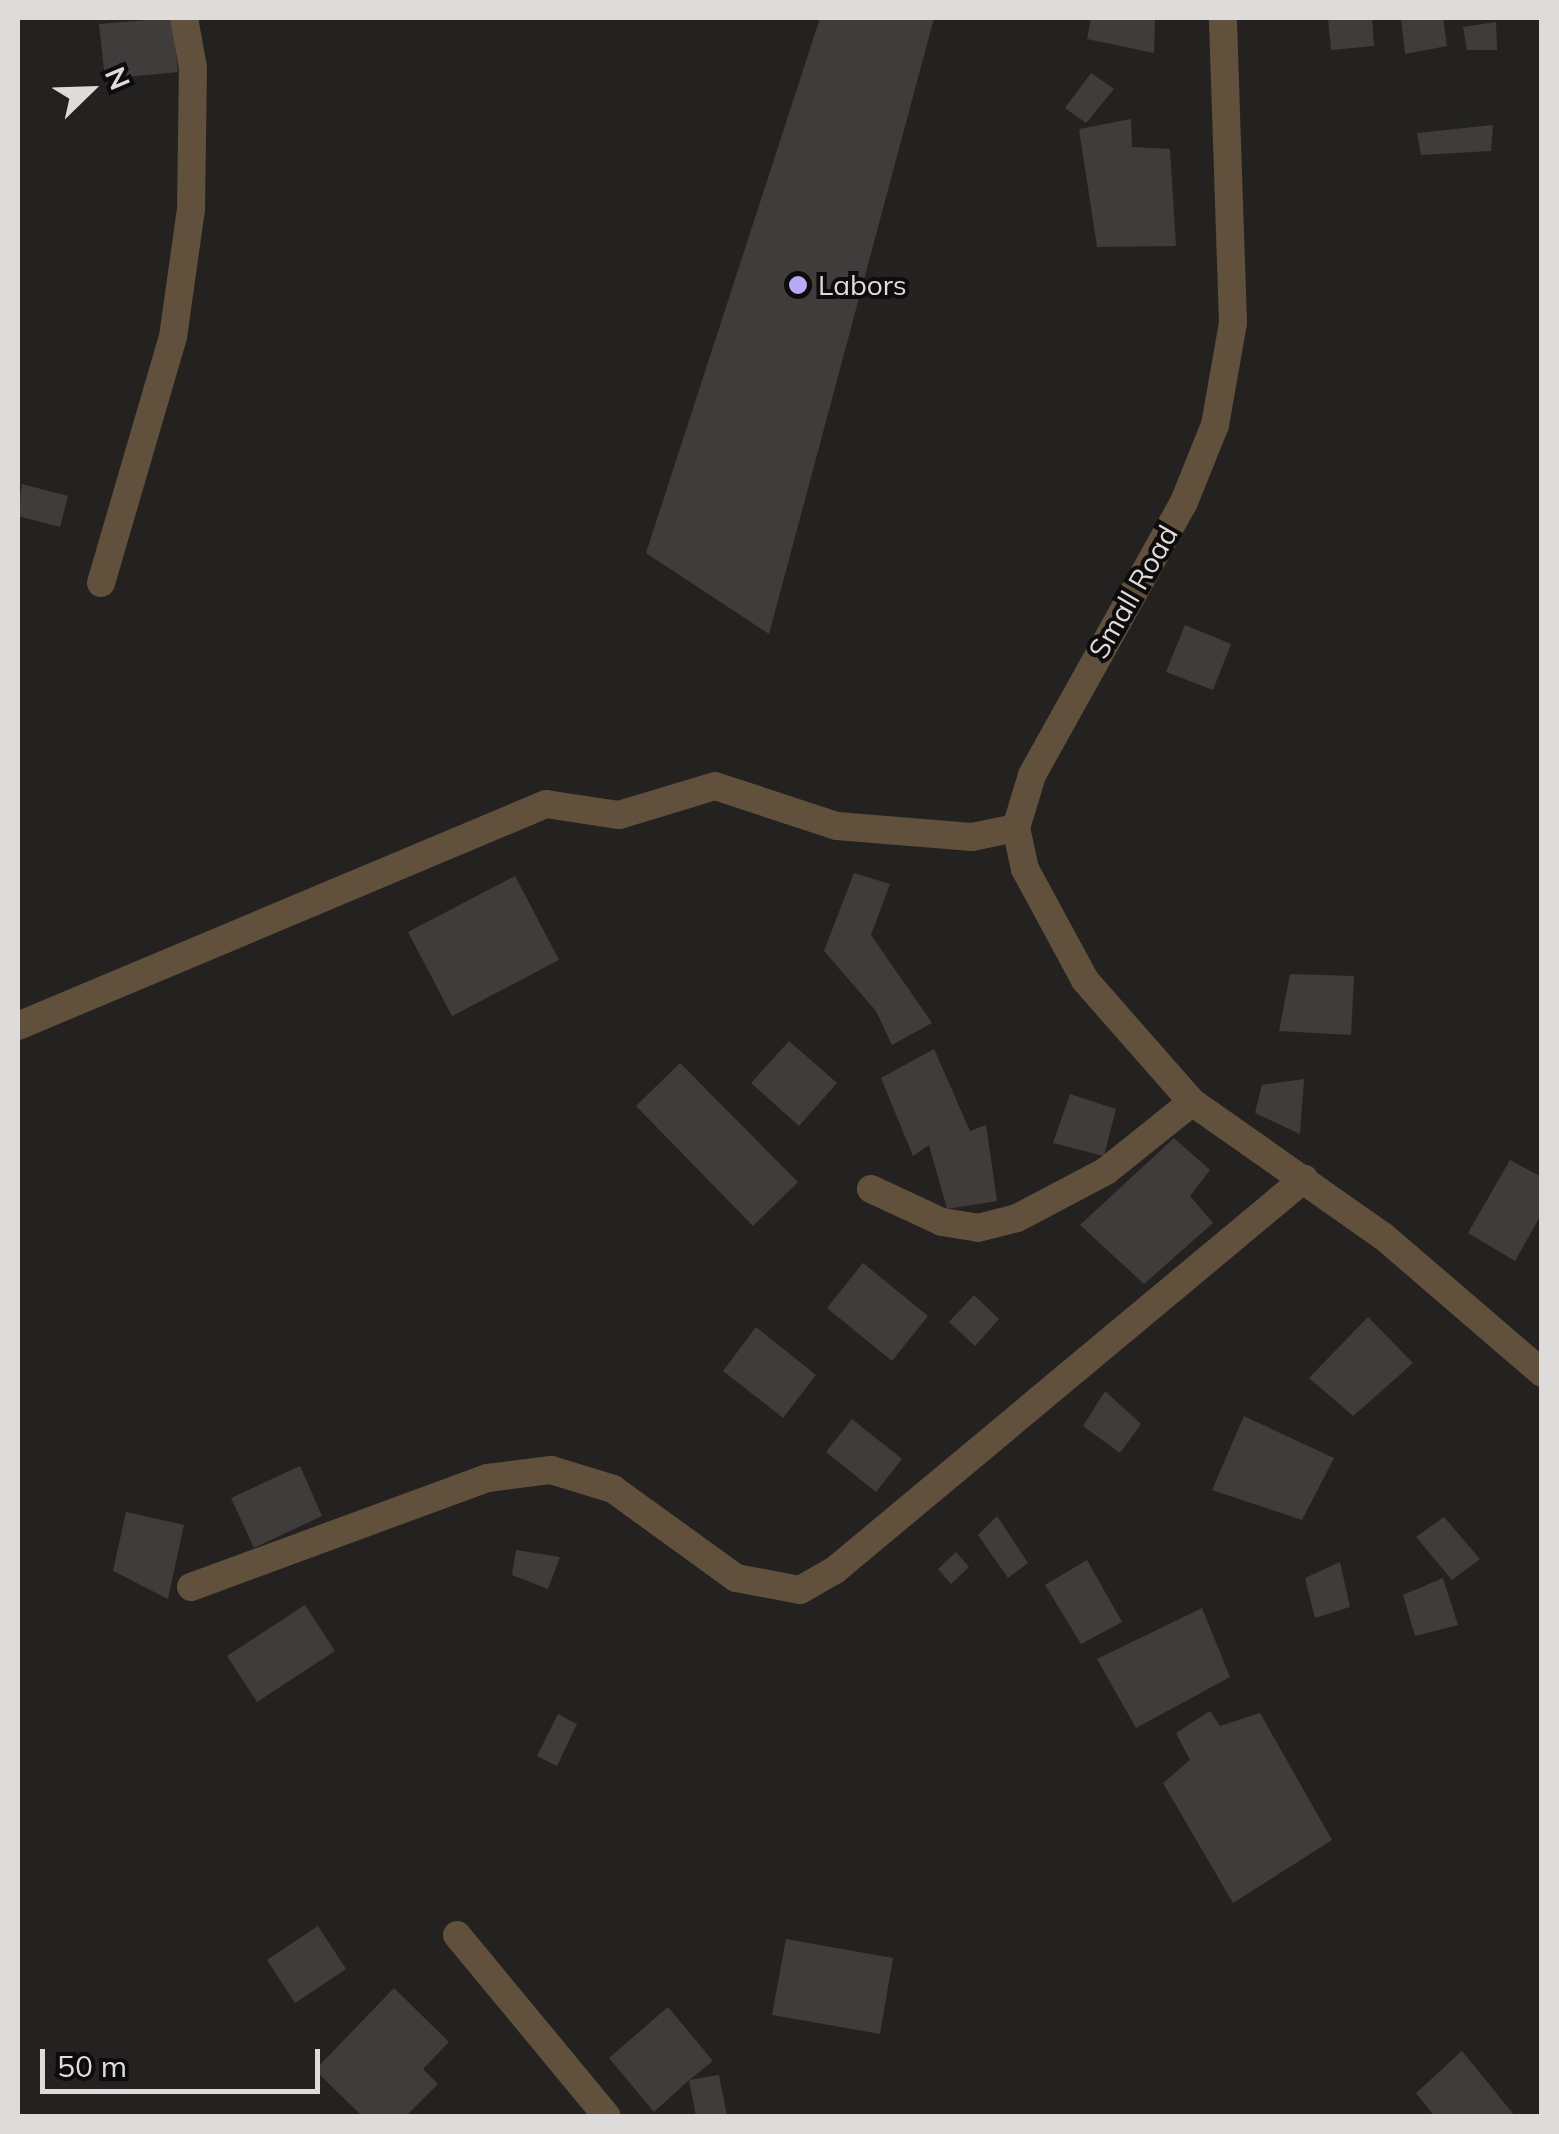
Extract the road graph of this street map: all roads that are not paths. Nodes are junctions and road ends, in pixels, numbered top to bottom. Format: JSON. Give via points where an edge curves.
{"nodes":[{"id":1,"x":184,"y":18,"type":"edge"},
{"id":2,"x":1223,"y":18,"type":"edge"},
{"id":3,"x":101,"y":583,"type":"dead end"},
{"id":4,"x":1016,"y":828,"type":"junction"},
{"id":5,"x":18,"y":1026,"type":"edge"},
{"id":6,"x":1192,"y":1102,"type":"junction"},
{"id":7,"x":1304,"y":1179,"type":"junction"},
{"id":8,"x":871,"y":1189,"type":"dead end"},
{"id":9,"x":1542,"y":1373,"type":"edge"},
{"id":10,"x":191,"y":1588,"type":"dead end"},
{"id":11,"x":456,"y":1935,"type":"dead end"},
{"id":12,"x":607,"y":2116,"type":"edge"}],
"edges":[{"from":1,"to":3,"type":"street","via":[[193,68],[191,209],[176,318]]},
{"from":2,"to":4,"type":"street","name":"Small Road","via":[[1233,323],[1215,426],[1184,502],[1032,775]]},
{"from":4,"to":5,"type":"street","via":[[972,837],[836,826],[714,786],[619,815],[546,804]]},
{"from":4,"to":6,"type":"street","via":[[1025,869],[1084,980]]},
{"from":6,"to":7,"type":"street"},
{"from":6,"to":8,"type":"street","via":[[1106,1172],[1016,1218],[978,1228],[942,1222]]},
{"from":7,"to":9,"type":"street","via":[[1383,1236]]},
{"from":7,"to":10,"type":"street","via":[[835,1570],[800,1590],[736,1578],[613,1489],[551,1470],[488,1478]]},
{"from":11,"to":12,"type":"street"}]}
